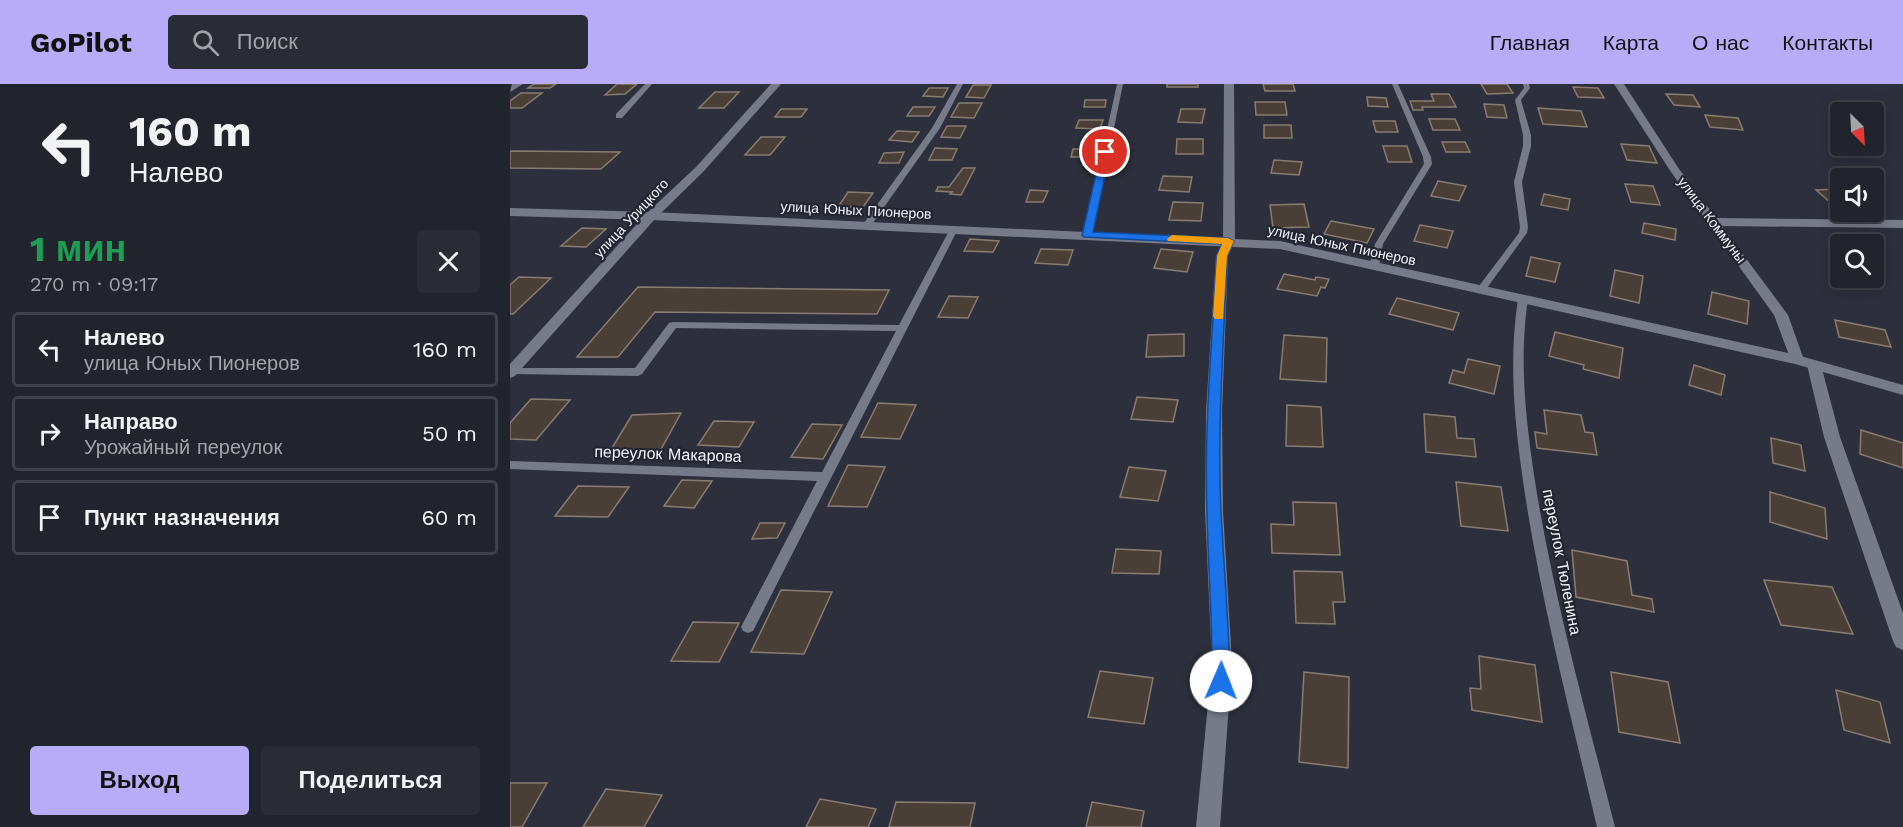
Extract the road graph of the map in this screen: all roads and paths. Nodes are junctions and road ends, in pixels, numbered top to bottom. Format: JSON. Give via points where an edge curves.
{"nodes":[{"id":1,"x":518,"y":84,"type":"edge"},
{"id":2,"x":649,"y":84,"type":"edge"},
{"id":3,"x":776,"y":84,"type":"edge"},
{"id":4,"x":960,"y":84,"type":"edge"},
{"id":5,"x":1120,"y":84,"type":"edge"},
{"id":6,"x":1228,"y":84,"type":"edge"},
{"id":7,"x":1395,"y":84,"type":"edge"},
{"id":8,"x":1526,"y":84,"type":"edge"},
{"id":9,"x":1618,"y":84,"type":"edge"},
{"id":10,"x":510,"y":89,"type":"edge"},
{"id":11,"x":619,"y":116,"type":"dead end"},
{"id":12,"x":510,"y":212,"type":"edge"},
{"id":13,"x":651,"y":216,"type":"junction"},
{"id":14,"x":1713,"y":222,"type":"junction"},
{"id":15,"x":1903,"y":224,"type":"edge"},
{"id":16,"x":867,"y":225,"type":"junction"},
{"id":17,"x":954,"y":229,"type":"junction"},
{"id":18,"x":1088,"y":235,"type":"junction"},
{"id":19,"x":1228,"y":241,"type":"junction"},
{"id":20,"x":1374,"y":266,"type":"junction"},
{"id":21,"x":1481,"y":290,"type":"junction"},
{"id":22,"x":1523,"y":299,"type":"junction"},
{"id":23,"x":903,"y":328,"type":"junction"},
{"id":24,"x":1806,"y":362,"type":"junction"},
{"id":25,"x":511,"y":372,"type":"edge"},
{"id":26,"x":1903,"y":390,"type":"edge"},
{"id":27,"x":510,"y":465,"type":"edge"},
{"id":28,"x":825,"y":477,"type":"junction"},
{"id":29,"x":748,"y":627,"type":"dead end"},
{"id":30,"x":1903,"y":641,"type":"edge"},
{"id":31,"x":1208,"y":827,"type":"edge"},
{"id":32,"x":1606,"y":827,"type":"edge"}],
"edges":[{"from":1,"to":10,"type":"street"},
{"from":2,"to":11,"type":"lane"},
{"from":3,"to":13,"type":"street","name":"улица Урицкого","via":[[700,169]]},
{"from":4,"to":16,"type":"lane","via":[[936,128]]},
{"from":5,"to":18,"type":"lane"},
{"from":6,"to":19,"type":"street"},
{"from":7,"to":20,"type":"lane","via":[[1428,164],[1379,244]]},
{"from":8,"to":21,"type":"lane","via":[[1518,100],[1527,135],[1518,182],[1523,233]]},
{"from":9,"to":14,"type":"street","name":"улица Коммуны"},
{"from":12,"to":13,"type":"street","name":"улица Юных Пионеров"},
{"from":13,"to":16,"type":"street","name":"улица Юных Пионеров"},
{"from":13,"to":25,"type":"street","name":"улица Урицкого"},
{"from":14,"to":15,"type":"street"},
{"from":14,"to":24,"type":"street","name":"улица Коммуны","via":[[1781,315]]},
{"from":16,"to":17,"type":"street","name":"улица Юных Пионеров"},
{"from":17,"to":18,"type":"street","name":"улица Юных Пионеров"},
{"from":17,"to":23,"type":"lane"},
{"from":18,"to":19,"type":"street","name":"улица Юных Пионеров"},
{"from":19,"to":20,"type":"street","name":"улица Юных Пионеров","via":[[1280,245]]},
{"from":19,"to":31,"type":"street","via":[[1222,256],[1214,412],[1214,511],[1222,672]]},
{"from":20,"to":21,"type":"street","name":"улица Юных Пионеров"},
{"from":21,"to":22,"type":"street","name":"улица Юных Пионеров"},
{"from":22,"to":24,"type":"street","name":"улица Юных Пионеров"},
{"from":22,"to":32,"type":"lane","name":"переулок Тюленина","via":[[1515,358],[1529,482],[1545,579]]},
{"from":23,"to":25,"type":"lane","via":[[673,325],[638,372]]},
{"from":23,"to":28,"type":"lane"},
{"from":24,"to":26,"type":"street","name":"улица Юных Пионеров"},
{"from":24,"to":30,"type":"street","name":"улица Коммуны"},
{"from":27,"to":28,"type":"lane","name":"переулок Макарова"},
{"from":28,"to":29,"type":"lane"}]}
